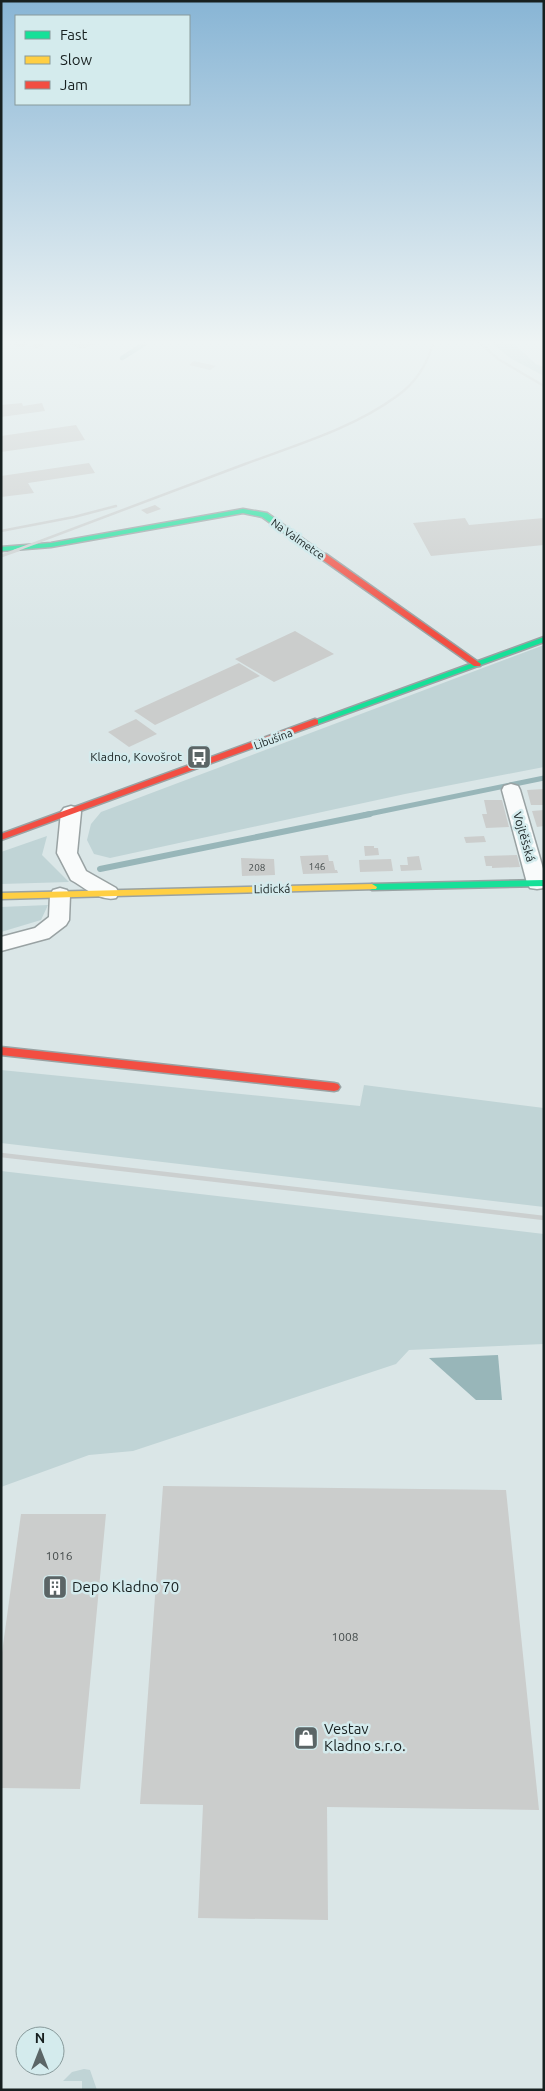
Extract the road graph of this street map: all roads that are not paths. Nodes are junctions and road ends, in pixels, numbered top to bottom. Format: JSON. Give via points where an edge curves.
{"nodes":[{"id":1,"x":1,"y":549,"type":"edge"},
{"id":2,"x":544,"y":639,"type":"edge"},
{"id":3,"x":477,"y":664,"type":"junction"},
{"id":4,"x":511,"y":790,"type":"dead end"},
{"id":5,"x":71,"y":812,"type":"junction"},
{"id":6,"x":1,"y":837,"type":"edge"},
{"id":7,"x":540,"y":883,"type":"edge"},
{"id":8,"x":110,"y":893,"type":"junction"},
{"id":9,"x":60,"y":895,"type":"junction"},
{"id":10,"x":1,"y":896,"type":"edge"},
{"id":11,"x":1,"y":944,"type":"edge"},
{"id":12,"x":1,"y":1051,"type":"edge"},
{"id":13,"x":334,"y":1087,"type":"dead end"}],
"edges":[{"from":1,"to":3,"type":"street","name":"Na Valmetce","via":[[51,545],[243,511],[264,516]]},
{"from":2,"to":3,"type":"street","name":"Libušina"},
{"from":3,"to":5,"type":"street","name":"Libušina"},
{"from":4,"to":7,"type":"street","name":"Vojtěšská"},
{"from":5,"to":6,"type":"street","name":"Libušina"},
{"from":5,"to":8,"type":"street","via":[[67,853],[78,874]]},
{"from":7,"to":8,"type":"street","name":"Lidická"},
{"from":8,"to":9,"type":"street","name":"Lidická"},
{"from":9,"to":10,"type":"street","name":"Lidická"},
{"from":9,"to":11,"type":"street","via":[[59,920],[42,933]]},
{"from":12,"to":13,"type":"street"}]}
